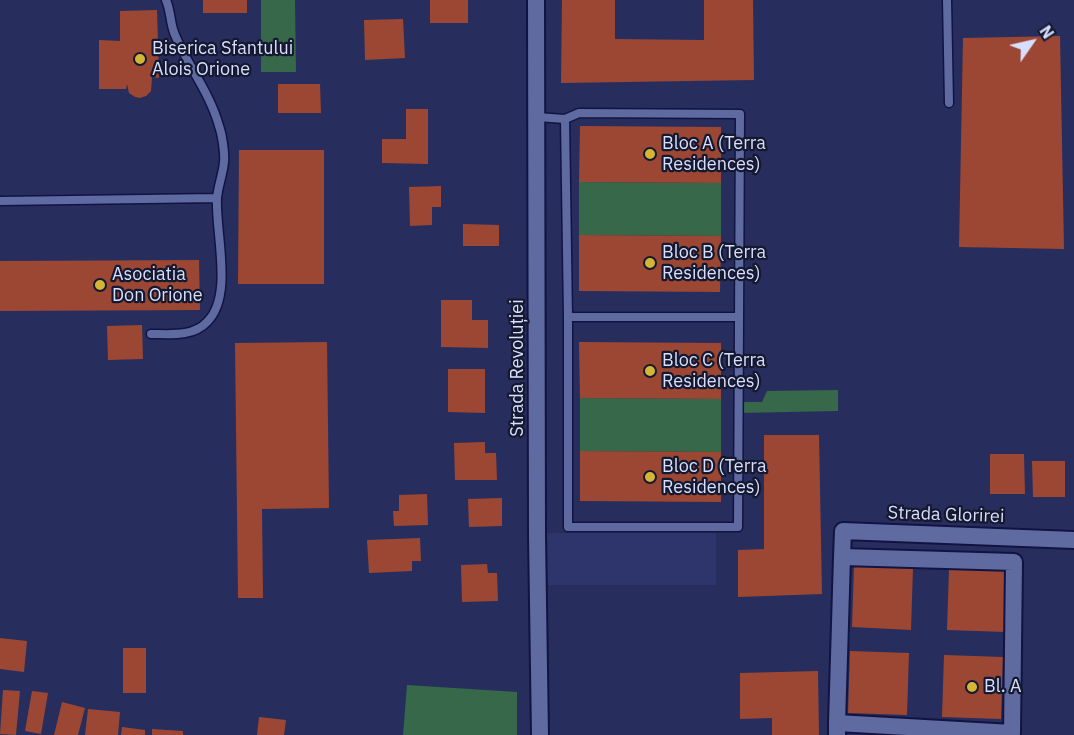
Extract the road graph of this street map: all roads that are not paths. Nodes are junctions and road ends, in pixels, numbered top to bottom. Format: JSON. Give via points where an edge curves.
{"nodes":[{"id":1,"x":166,"y":0,"type":"edge"},
{"id":2,"x":536,"y":0,"type":"edge"},
{"id":3,"x":947,"y":0,"type":"edge"},
{"id":4,"x":950,"y":103,"type":"dead end"},
{"id":5,"x":537,"y":117,"type":"junction"},
{"id":6,"x":565,"y":119,"type":"junction"},
{"id":7,"x":217,"y":198,"type":"junction"},
{"id":8,"x":0,"y":201,"type":"edge"},
{"id":9,"x":568,"y":317,"type":"junction"},
{"id":10,"x":739,"y":317,"type":"junction"},
{"id":11,"x":151,"y":334,"type":"dead end"},
{"id":12,"x":1074,"y":540,"type":"edge"},
{"id":13,"x":842,"y":557,"type":"junction"},
{"id":14,"x":837,"y":729,"type":"edge"},
{"id":15,"x":540,"y":735,"type":"edge"}],
"edges":[{"from":1,"to":7,"type":"lane","via":[[174,33],[220,126],[225,159]]},
{"from":2,"to":5,"type":"street","name":"Strada Revoluției"},
{"from":3,"to":4,"type":"lane"},
{"from":5,"to":6,"type":"lane"},
{"from":5,"to":15,"type":"street","name":"Strada Revoluției"},
{"from":6,"to":9,"type":"lane"},
{"from":6,"to":10,"type":"lane","via":[[579,113],[740,114]]},
{"from":7,"to":8,"type":"lane"},
{"from":7,"to":11,"type":"lane","via":[[222,284],[217,309],[195,331]]},
{"from":9,"to":10,"type":"lane"},
{"from":9,"to":10,"type":"lane","via":[[568,527],[738,527]]},
{"from":12,"to":13,"type":"street","name":"Strada Glorirei","via":[[843,531]]},
{"from":13,"to":14,"type":"street"},
{"from":13,"to":14,"type":"street","via":[[1014,562],[1012,733]]}]}
